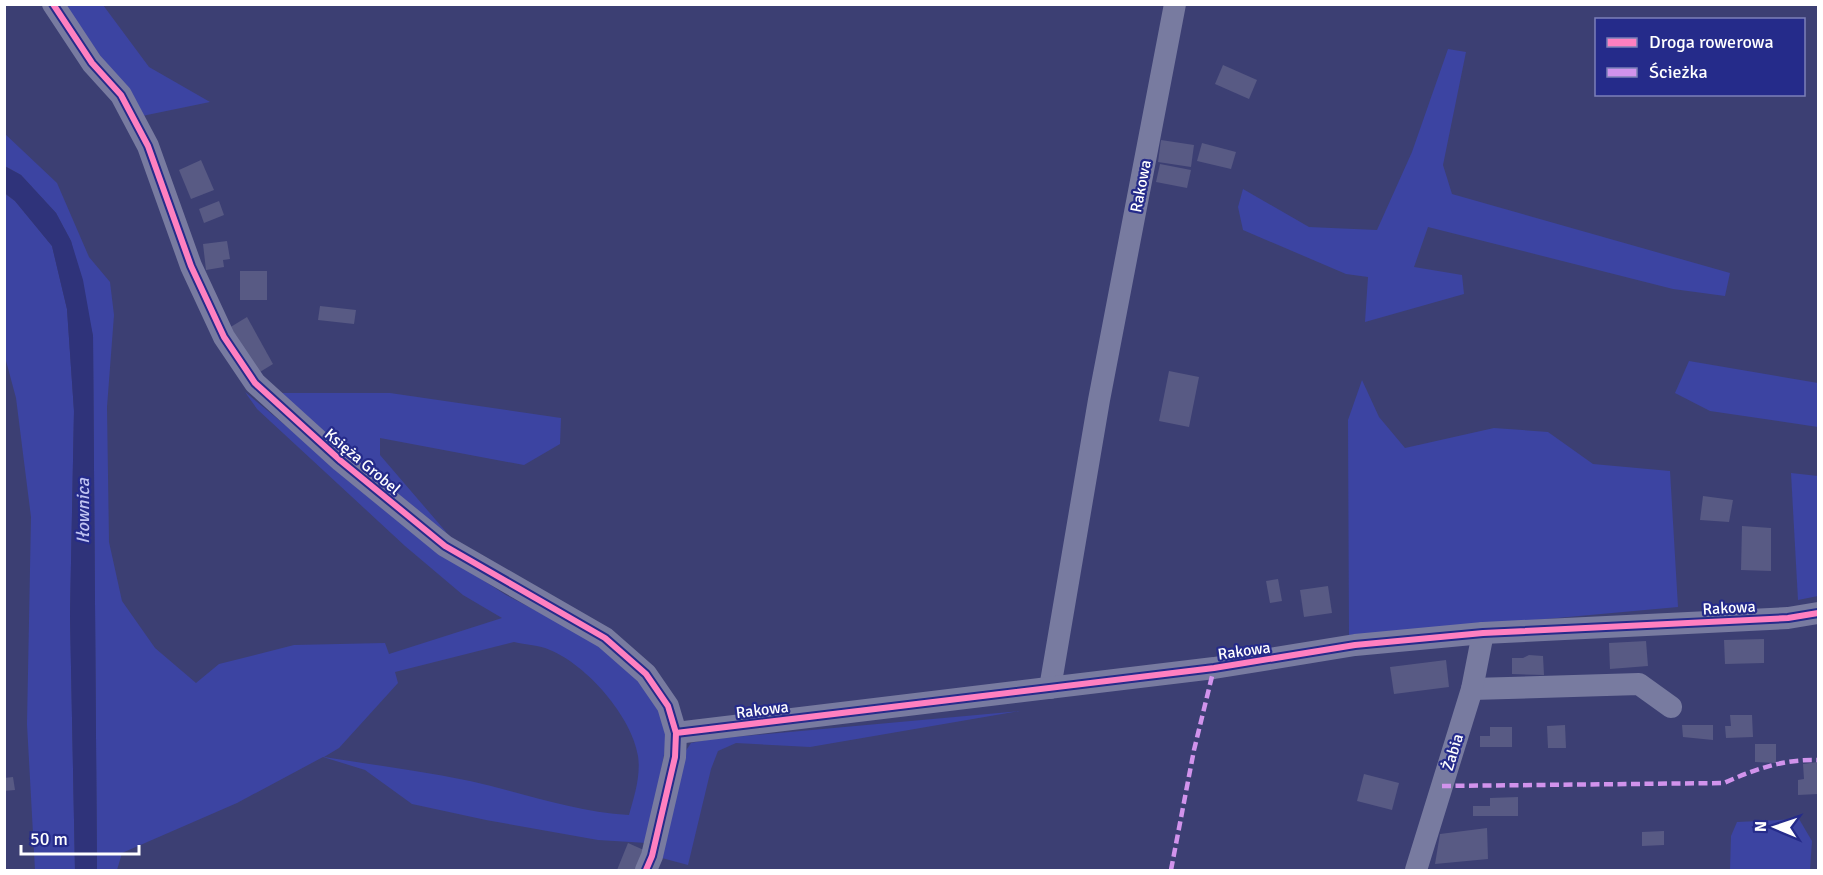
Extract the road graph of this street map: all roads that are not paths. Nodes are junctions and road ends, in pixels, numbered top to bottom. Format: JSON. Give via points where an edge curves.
{"nodes":[{"id":1,"x":53,"y":4,"type":"edge"},
{"id":2,"x":1176,"y":4,"type":"edge"},
{"id":3,"x":1818,"y":613,"type":"edge"},
{"id":4,"x":1483,"y":633,"type":"junction"},
{"id":5,"x":1050,"y":688,"type":"junction"},
{"id":6,"x":1472,"y":690,"type":"junction"},
{"id":7,"x":1671,"y":707,"type":"dead end"},
{"id":8,"x":676,"y":733,"type":"junction"},
{"id":9,"x":646,"y":870,"type":"edge"},
{"id":10,"x":1416,"y":870,"type":"edge"}],
"edges":[{"from":1,"to":8,"type":"street","name":"Księża Grobel","via":[[93,63],[121,95],[148,146],[191,266],[224,337],[255,383],[444,546],[605,638],[628,657],[646,674],[668,706]]},
{"from":2,"to":5,"type":"street","name":"Rakowa","via":[[1099,400]]},
{"from":3,"to":4,"type":"street","name":"Rakowa","via":[[1788,618]]},
{"from":4,"to":5,"type":"street","name":"Rakowa","via":[[1355,645],[1214,668]]},
{"from":4,"to":6,"type":"street","name":"Żabia"},
{"from":5,"to":8,"type":"street","name":"Rakowa"},
{"from":6,"to":7,"type":"street","via":[[1639,684]]},
{"from":6,"to":10,"type":"street","name":"Żabia"},
{"from":8,"to":9,"type":"street","name":"Księża Grobel","via":[[675,758]]}]}
